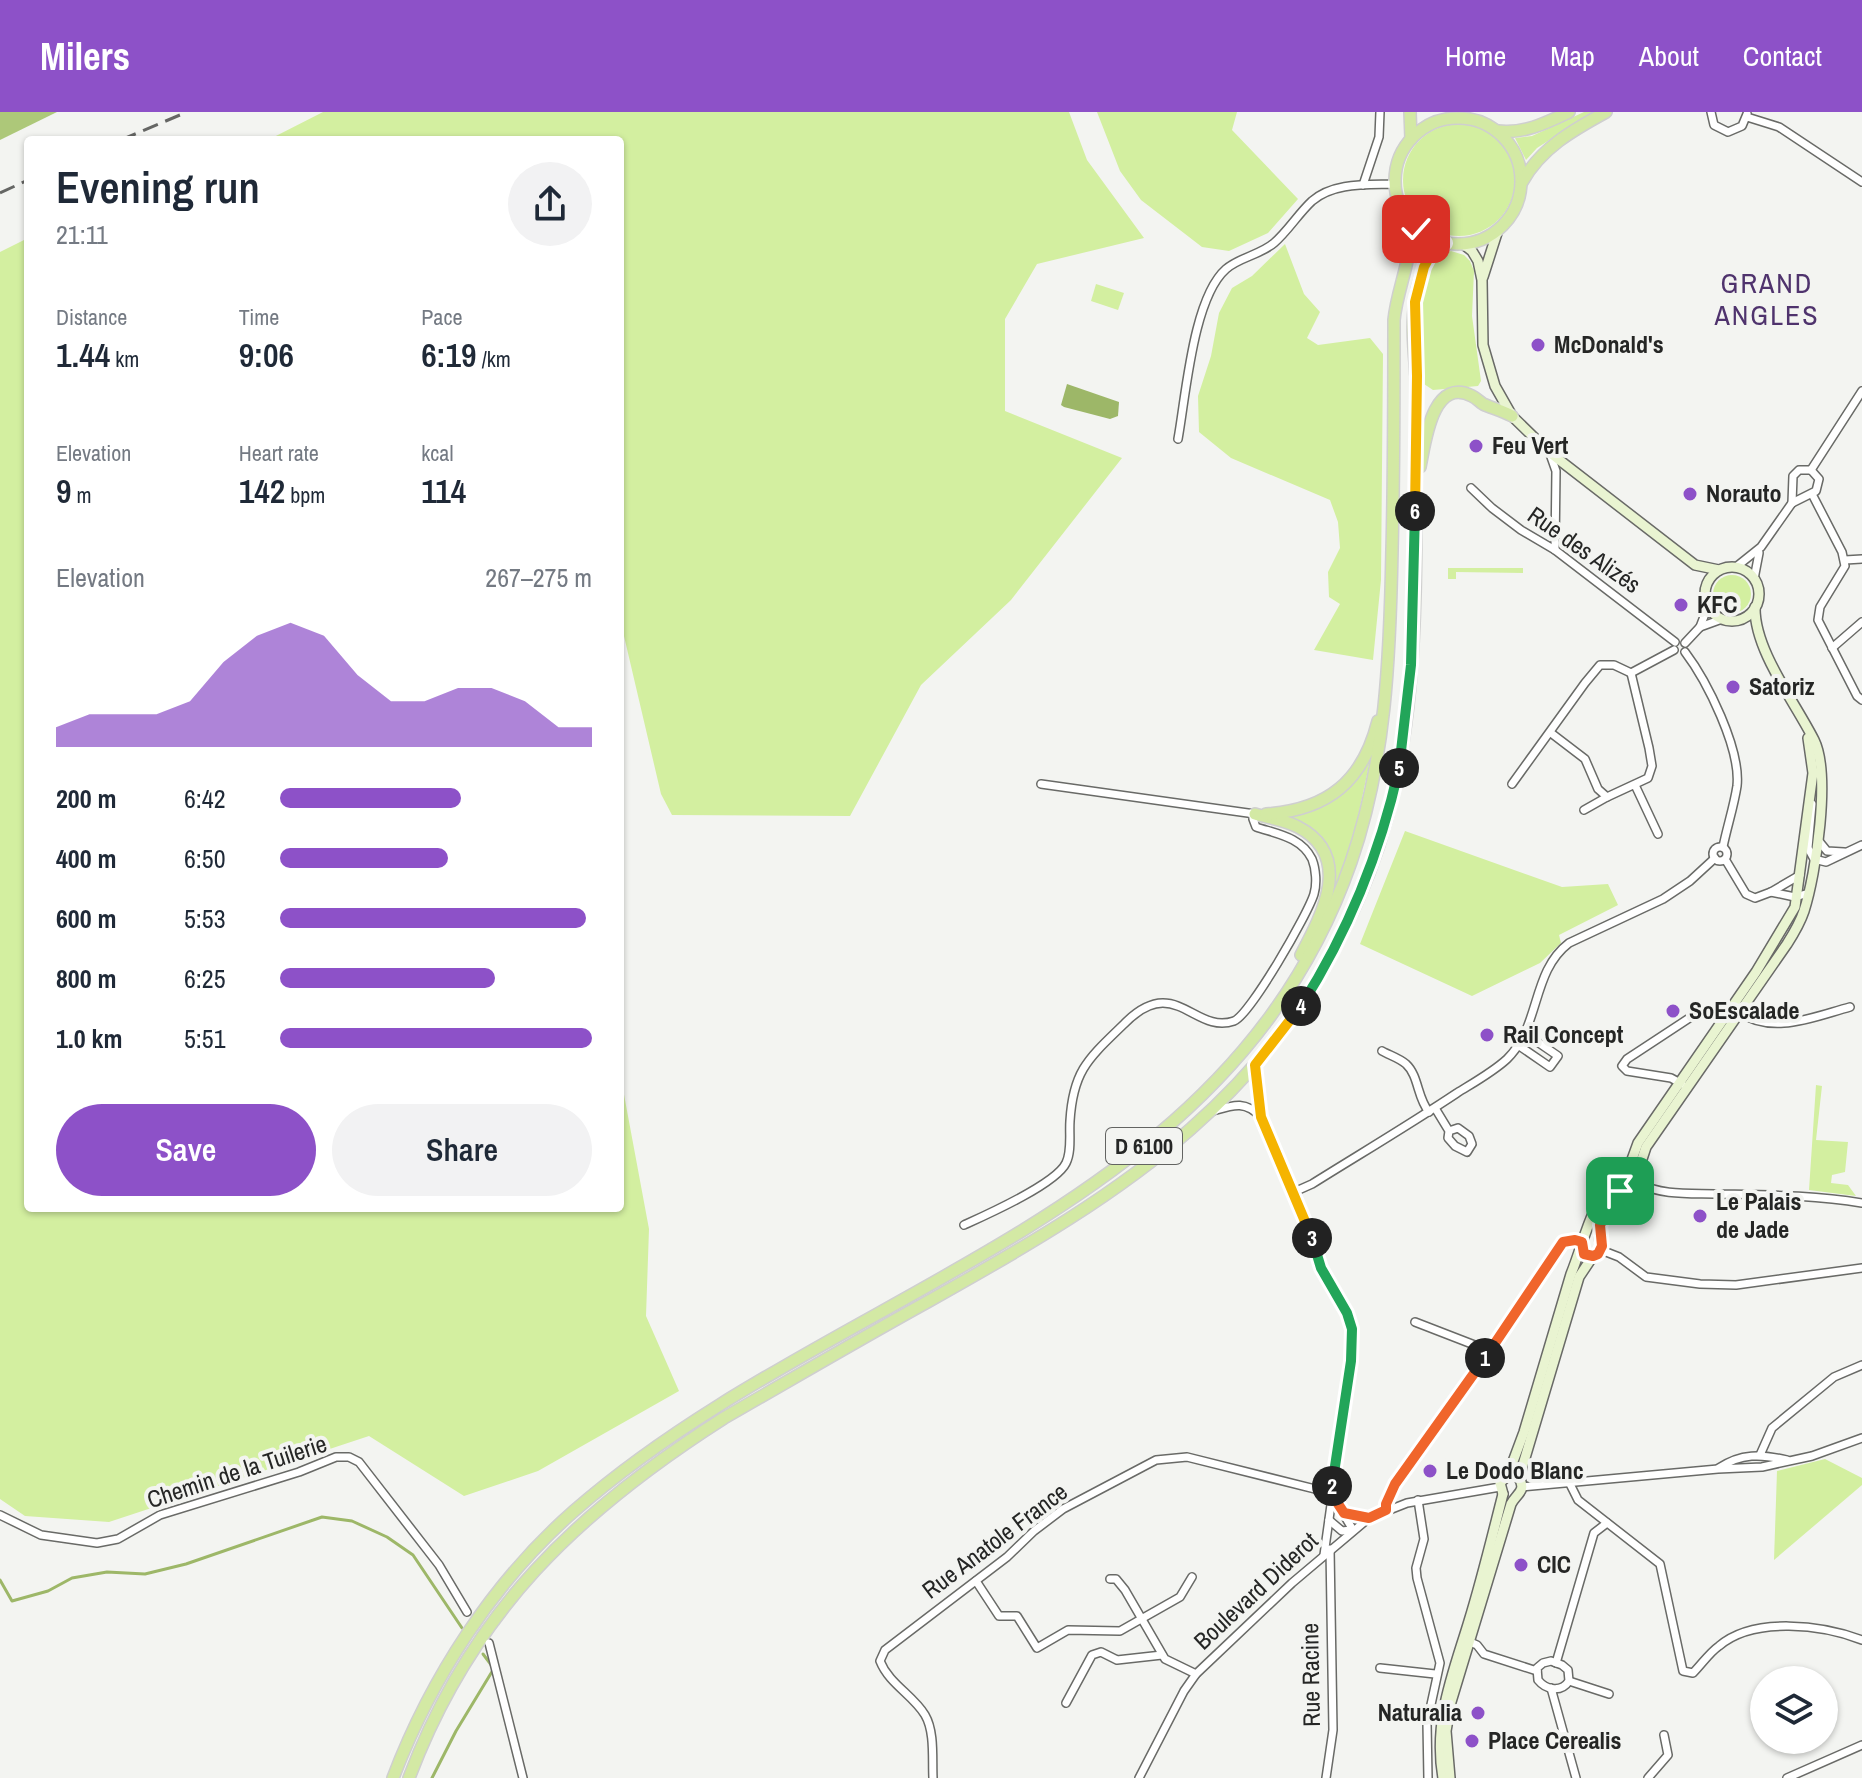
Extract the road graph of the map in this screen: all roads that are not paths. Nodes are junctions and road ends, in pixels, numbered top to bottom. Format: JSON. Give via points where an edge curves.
{"nodes":[{"id":1,"x":1380,"y":112,"type":"edge"},
{"id":2,"x":1410,"y":112,"type":"edge"},
{"id":3,"x":1569,"y":112,"type":"edge"},
{"id":4,"x":1606,"y":112,"type":"edge"},
{"id":5,"x":1711,"y":112,"type":"edge"},
{"id":6,"x":1747,"y":114,"type":"edge"},
{"id":7,"x":1469,"y":115,"type":"edge"},
{"id":8,"x":1497,"y":131,"type":"junction"},
{"id":9,"x":1411,"y":139,"type":"junction"},
{"id":10,"x":1862,"y":182,"type":"edge"},
{"id":11,"x":1521,"y":183,"type":"junction"},
{"id":12,"x":1395,"y":184,"type":"junction"},
{"id":13,"x":1363,"y":185,"type":"junction"},
{"id":14,"x":1409,"y":221,"type":"junction"},
{"id":15,"x":1498,"y":230,"type":"junction"},
{"id":16,"x":1445,"y":243,"type":"junction"},
{"id":17,"x":1463,"y":244,"type":"junction"},
{"id":18,"x":1482,"y":280,"type":"junction"},
{"id":19,"x":1862,"y":391,"type":"edge"},
{"id":20,"x":1512,"y":416,"type":"junction"},
{"id":21,"x":1178,"y":439,"type":"dead end"},
{"id":22,"x":1549,"y":452,"type":"junction"},
{"id":23,"x":1811,"y":470,"type":"junction"},
{"id":24,"x":1471,"y":488,"type":"dead end"},
{"id":25,"x":1794,"y":490,"type":"junction"},
{"id":26,"x":1415,"y":491,"type":"junction"},
{"id":27,"x":1812,"y":494,"type":"junction"},
{"id":28,"x":1802,"y":495,"type":"junction"},
{"id":29,"x":1792,"y":503,"type":"junction"},
{"id":30,"x":1761,"y":547,"type":"junction"},
{"id":31,"x":1555,"y":550,"type":"junction"},
{"id":32,"x":1862,"y":559,"type":"edge"},
{"id":33,"x":1845,"y":560,"type":"junction"},
{"id":34,"x":1695,"y":565,"type":"junction"},
{"id":35,"x":1736,"y":567,"type":"junction"},
{"id":36,"x":1719,"y":570,"type":"junction"},
{"id":37,"x":1754,"y":579,"type":"junction"},
{"id":38,"x":1706,"y":587,"type":"junction"},
{"id":39,"x":1708,"y":606,"type":"junction"},
{"id":40,"x":1755,"y":607,"type":"junction"},
{"id":41,"x":1722,"y":619,"type":"junction"},
{"id":42,"x":1735,"y":620,"type":"junction"},
{"id":43,"x":1862,"y":622,"type":"edge"},
{"id":44,"x":1700,"y":627,"type":"junction"},
{"id":45,"x":1758,"y":634,"type":"junction"},
{"id":46,"x":1678,"y":645,"type":"junction"},
{"id":47,"x":1832,"y":648,"type":"junction"},
{"id":48,"x":1631,"y":673,"type":"junction"},
{"id":49,"x":1388,"y":682,"type":"junction"},
{"id":50,"x":1862,"y":700,"type":"edge"},
{"id":51,"x":1805,"y":727,"type":"junction"},
{"id":52,"x":1551,"y":733,"type":"junction"},
{"id":53,"x":1812,"y":782,"type":"junction"},
{"id":54,"x":1041,"y":784,"type":"dead end"},
{"id":55,"x":1512,"y":784,"type":"dead end"},
{"id":56,"x":1635,"y":785,"type":"junction"},
{"id":57,"x":1607,"y":797,"type":"junction"},
{"id":58,"x":1584,"y":810,"type":"dead end"},
{"id":59,"x":1255,"y":814,"type":"junction"},
{"id":60,"x":1658,"y":834,"type":"dead end"},
{"id":61,"x":1817,"y":838,"type":"junction"},
{"id":62,"x":1862,"y":845,"type":"edge"},
{"id":63,"x":1723,"y":847,"type":"junction"},
{"id":64,"x":1827,"y":851,"type":"junction"},
{"id":65,"x":1850,"y":851,"type":"junction"},
{"id":66,"x":1813,"y":855,"type":"junction"},
{"id":67,"x":1715,"y":858,"type":"junction"},
{"id":68,"x":1725,"y":859,"type":"junction"},
{"id":69,"x":1802,"y":862,"type":"junction"},
{"id":70,"x":1826,"y":862,"type":"junction"},
{"id":71,"x":1806,"y":875,"type":"junction"},
{"id":72,"x":1787,"y":883,"type":"junction"},
{"id":73,"x":1771,"y":892,"type":"junction"},
{"id":74,"x":1802,"y":893,"type":"junction"},
{"id":75,"x":1786,"y":895,"type":"junction"},
{"id":76,"x":1794,"y":910,"type":"junction"},
{"id":77,"x":1850,"y":1007,"type":"dead end"},
{"id":78,"x":1736,"y":1010,"type":"junction"},
{"id":79,"x":1700,"y":1011,"type":"dead end"},
{"id":80,"x":1269,"y":1018,"type":"junction"},
{"id":81,"x":1526,"y":1034,"type":"junction"},
{"id":82,"x":1518,"y":1045,"type":"junction"},
{"id":83,"x":1382,"y":1051,"type":"dead end"},
{"id":84,"x":1255,"y":1065,"type":"junction"},
{"id":85,"x":1683,"y":1086,"type":"junction"},
{"id":86,"x":1432,"y":1110,"type":"junction"},
{"id":87,"x":1213,"y":1111,"type":"junction"},
{"id":88,"x":1261,"y":1117,"type":"junction"},
{"id":89,"x":1449,"y":1131,"type":"dead end"},
{"id":90,"x":1634,"y":1166,"type":"junction"},
{"id":91,"x":1638,"y":1183,"type":"junction"},
{"id":92,"x":1294,"y":1192,"type":"junction"},
{"id":93,"x":1862,"y":1203,"type":"edge"},
{"id":94,"x":964,"y":1225,"type":"dead end"},
{"id":95,"x":1582,"y":1247,"type":"junction"},
{"id":96,"x":1597,"y":1253,"type":"junction"},
{"id":97,"x":1862,"y":1268,"type":"edge"},
{"id":98,"x":1415,"y":1322,"type":"dead end"},
{"id":99,"x":1490,"y":1351,"type":"junction"},
{"id":100,"x":1862,"y":1365,"type":"edge"},
{"id":101,"x":1862,"y":1438,"type":"edge"},
{"id":102,"x":1760,"y":1455,"type":"junction"},
{"id":103,"x":1789,"y":1460,"type":"junction"},
{"id":104,"x":1718,"y":1469,"type":"junction"},
{"id":105,"x":1508,"y":1475,"type":"junction"},
{"id":106,"x":1569,"y":1482,"type":"junction"},
{"id":107,"x":1521,"y":1483,"type":"junction"},
{"id":108,"x":1501,"y":1491,"type":"junction"},
{"id":109,"x":1331,"y":1493,"type":"junction"},
{"id":110,"x":1514,"y":1497,"type":"junction"},
{"id":111,"x":1418,"y":1500,"type":"junction"},
{"id":112,"x":1386,"y":1510,"type":"junction"},
{"id":113,"x":1344,"y":1513,"type":"junction"},
{"id":114,"x":0,"y":1515,"type":"edge"},
{"id":115,"x":1369,"y":1518,"type":"junction"},
{"id":116,"x":1329,"y":1520,"type":"junction"},
{"id":117,"x":1607,"y":1523,"type":"junction"},
{"id":118,"x":1353,"y":1530,"type":"junction"},
{"id":119,"x":1324,"y":1554,"type":"junction"},
{"id":120,"x":1329,"y":1570,"type":"junction"},
{"id":121,"x":1192,"y":1577,"type":"dead end"},
{"id":122,"x":1110,"y":1579,"type":"dead end"},
{"id":123,"x":976,"y":1581,"type":"junction"},
{"id":124,"x":467,"y":1612,"type":"dead end"},
{"id":125,"x":1142,"y":1618,"type":"junction"},
{"id":126,"x":1862,"y":1640,"type":"edge"},
{"id":127,"x":1470,"y":1642,"type":"junction"},
{"id":128,"x":489,"y":1643,"type":"dead end"},
{"id":129,"x":1162,"y":1655,"type":"junction"},
{"id":130,"x":1556,"y":1663,"type":"junction"},
{"id":131,"x":1380,"y":1668,"type":"dead end"},
{"id":132,"x":1537,"y":1671,"type":"junction"},
{"id":133,"x":1196,"y":1674,"type":"junction"},
{"id":134,"x":1435,"y":1674,"type":"junction"},
{"id":135,"x":1569,"y":1681,"type":"junction"},
{"id":136,"x":1551,"y":1688,"type":"junction"},
{"id":137,"x":1609,"y":1694,"type":"dead end"},
{"id":138,"x":1066,"y":1703,"type":"dead end"},
{"id":139,"x":1664,"y":1735,"type":"dead end"},
{"id":140,"x":1862,"y":1745,"type":"edge"},
{"id":141,"x":393,"y":1778,"type":"edge"},
{"id":142,"x":409,"y":1778,"type":"edge"},
{"id":143,"x":523,"y":1778,"type":"edge"},
{"id":144,"x":933,"y":1778,"type":"edge"},
{"id":145,"x":1139,"y":1778,"type":"edge"},
{"id":146,"x":1326,"y":1778,"type":"edge"},
{"id":147,"x":1428,"y":1778,"type":"edge"},
{"id":148,"x":1443,"y":1778,"type":"edge"},
{"id":149,"x":1450,"y":1778,"type":"edge"},
{"id":150,"x":1576,"y":1778,"type":"edge"},
{"id":151,"x":1648,"y":1778,"type":"edge"},
{"id":152,"x":1787,"y":1778,"type":"edge"}],
"edges":[{"from":1,"to":13,"type":"street","via":[[1379,137]]},
{"from":2,"to":9,"type":"main road"},
{"from":3,"to":8,"type":"main road","via":[[1530,129]]},
{"from":4,"to":11,"type":"main road","via":[[1545,151]]},
{"from":5,"to":6,"type":"street","via":[[1714,125],[1728,132],[1738,130]]},
{"from":6,"to":10,"type":"street","via":[[1779,127]]},
{"from":7,"to":8,"type":"main road"},
{"from":7,"to":9,"type":"main road","via":[[1439,120]]},
{"from":8,"to":11,"type":"main road","via":[[1513,149]]},
{"from":9,"to":12,"type":"main road","via":[[1401,152]]},
{"from":11,"to":15,"type":"main road","via":[[1517,204]]},
{"from":12,"to":13,"type":"street"},
{"from":12,"to":14,"type":"main road"},
{"from":13,"to":21,"type":"street","via":[[1323,193],[1277,241],[1226,268],[1215,281],[1199,316]]},
{"from":14,"to":16,"type":"main road"},
{"from":14,"to":49,"type":"main road","number":"D 6100","via":[[1410,249],[1394,320]]},
{"from":15,"to":17,"type":"main road"},
{"from":15,"to":18,"type":"main road"},
{"from":16,"to":17,"type":"main road"},
{"from":16,"to":26,"type":"main road","number":"D 6100","via":[[1424,267],[1415,302]]},
{"from":17,"to":18,"type":"main road","via":[[1476,256]]},
{"from":18,"to":20,"type":"main road","via":[[1483,345],[1495,386]]},
{"from":19,"to":23,"type":"street"},
{"from":20,"to":22,"type":"main road"},
{"from":20,"to":26,"type":"main road","via":[[1460,393],[1438,403]]},
{"from":22,"to":31,"type":"street","via":[[1556,471]]},
{"from":22,"to":34,"type":"main road"},
{"from":23,"to":25,"type":"street","via":[[1795,473]]},
{"from":23,"to":27,"type":"street","via":[[1819,479]]},
{"from":24,"to":31,"type":"street","name":"Rue des Alizés","via":[[1521,530]]},
{"from":25,"to":28,"type":"street"},
{"from":25,"to":29,"type":"street"},
{"from":26,"to":84,"type":"main road","number":"D 6100","via":[[1409,700],[1384,831],[1355,908],[1323,971]]},
{"from":27,"to":28,"type":"street"},
{"from":27,"to":33,"type":"street"},
{"from":28,"to":29,"type":"street"},
{"from":29,"to":30,"type":"street"},
{"from":30,"to":35,"type":"street"},
{"from":30,"to":37,"type":"street"},
{"from":31,"to":46,"type":"street","name":"Rue des Alizés"},
{"from":32,"to":33,"type":"street"},
{"from":33,"to":47,"type":"street","via":[[1818,613]]},
{"from":34,"to":36,"type":"main road"},
{"from":34,"to":38,"type":"main road"},
{"from":35,"to":36,"type":"main road"},
{"from":35,"to":37,"type":"main road"},
{"from":36,"to":38,"type":"main road"},
{"from":37,"to":40,"type":"main road"},
{"from":38,"to":39,"type":"main road"},
{"from":39,"to":41,"type":"main road"},
{"from":39,"to":44,"type":"street"},
{"from":40,"to":42,"type":"main road"},
{"from":40,"to":45,"type":"main road"},
{"from":41,"to":42,"type":"main road"},
{"from":41,"to":44,"type":"street"},
{"from":42,"to":45,"type":"main road"},
{"from":43,"to":47,"type":"street"},
{"from":44,"to":46,"type":"street"},
{"from":45,"to":51,"type":"main road"},
{"from":46,"to":48,"type":"street"},
{"from":46,"to":63,"type":"street","via":[[1732,740],[1737,786]]},
{"from":47,"to":50,"type":"street"},
{"from":48,"to":52,"type":"street","via":[[1600,665]]},
{"from":48,"to":56,"type":"street","via":[[1652,766],[1648,778]]},
{"from":49,"to":59,"type":"main road","via":[[1369,750],[1348,782],[1316,804]]},
{"from":49,"to":80,"type":"main road","number":"D 6100","via":[[1377,767],[1350,866],[1320,937]]},
{"from":51,"to":53,"type":"main road"},
{"from":51,"to":61,"type":"main road","via":[[1821,761]]},
{"from":52,"to":55,"type":"street"},
{"from":52,"to":57,"type":"street","via":[[1585,759]]},
{"from":53,"to":66,"type":"street"},
{"from":53,"to":69,"type":"main road"},
{"from":54,"to":59,"type":"street"},
{"from":56,"to":57,"type":"street"},
{"from":56,"to":60,"type":"street"},
{"from":57,"to":58,"type":"street"},
{"from":59,"to":80,"type":"main road","via":[[1308,833],[1325,856],[1331,887]]},
{"from":59,"to":94,"type":"street","via":[[1256,827],[1306,849],[1315,876],[1310,904],[1272,973],[1238,1020],[1213,1022],[1179,1004],[1162,1002],[1126,1021],[1075,1082],[1066,1164],[1018,1199]]},
{"from":61,"to":64,"type":"street"},
{"from":61,"to":66,"type":"main road"},
{"from":62,"to":65,"type":"street"},
{"from":63,"to":67,"type":"street","via":[[1714,851]]},
{"from":63,"to":68,"type":"street"},
{"from":64,"to":65,"type":"street"},
{"from":64,"to":66,"type":"street"},
{"from":65,"to":70,"type":"street"},
{"from":66,"to":69,"type":"street"},
{"from":66,"to":70,"type":"street"},
{"from":66,"to":71,"type":"main road"},
{"from":67,"to":68,"type":"street"},
{"from":67,"to":81,"type":"street","via":[[1663,899],[1559,951],[1544,974]]},
{"from":68,"to":73,"type":"street","via":[[1746,894],[1755,898]]},
{"from":69,"to":71,"type":"main road"},
{"from":70,"to":71,"type":"street"},
{"from":71,"to":72,"type":"street"},
{"from":71,"to":74,"type":"main road"},
{"from":72,"to":73,"type":"street"},
{"from":72,"to":74,"type":"street"},
{"from":73,"to":75,"type":"street"},
{"from":74,"to":75,"type":"street"},
{"from":74,"to":76,"type":"main road"},
{"from":74,"to":78,"type":"main road","via":[[1794,932]]},
{"from":75,"to":76,"type":"street"},
{"from":76,"to":78,"type":"main road"},
{"from":77,"to":78,"type":"street","via":[[1781,1025]]},
{"from":78,"to":85,"type":"main road"},
{"from":79,"to":85,"type":"street","via":[[1622,1066]]},
{"from":80,"to":141,"type":"main road","number":"D 6100","via":[[1183,1114],[1070,1202],[697,1418],[572,1512],[471,1628],[435,1685]]},
{"from":81,"to":82,"type":"street"},
{"from":81,"to":82,"type":"street","via":[[1558,1056],[1550,1067]]},
{"from":82,"to":86,"type":"street","via":[[1507,1059]]},
{"from":83,"to":86,"type":"street","via":[[1405,1063],[1422,1104]]},
{"from":84,"to":87,"type":"main road","number":"D 6100"},
{"from":84,"to":88,"type":"street","name":"Rue Racine"},
{"from":85,"to":90,"type":"main road"},
{"from":86,"to":89,"type":"street"},
{"from":86,"to":92,"type":"street"},
{"from":87,"to":88,"type":"street","via":[[1238,1104]]},
{"from":87,"to":142,"type":"main road","number":"D 6100","via":[[1168,1151],[1071,1219],[724,1418],[604,1503],[506,1602],[453,1680]]},
{"from":88,"to":92,"type":"street","name":"Rue Racine"},
{"from":90,"to":91,"type":"main road","via":[[1642,1176]]},
{"from":90,"to":95,"type":"main road","via":[[1624,1167],[1596,1206]]},
{"from":91,"to":93,"type":"street","via":[[1675,1192]]},
{"from":91,"to":96,"type":"main road","via":[[1620,1191],[1606,1211]]},
{"from":92,"to":109,"type":"street","name":"Rue Racine","via":[[1321,1268],[1352,1329]]},
{"from":95,"to":96,"type":"main road"},
{"from":95,"to":99,"type":"street","via":[[1568,1240],[1559,1246]]},
{"from":95,"to":105,"type":"main road"},
{"from":96,"to":97,"type":"street","via":[[1619,1257],[1646,1277],[1700,1284],[1736,1285]]},
{"from":96,"to":107,"type":"main road","via":[[1579,1277]]},
{"from":98,"to":99,"type":"street"},
{"from":99,"to":112,"type":"street","via":[[1395,1484]]},
{"from":100,"to":102,"type":"street","via":[[1834,1377],[1772,1428]]},
{"from":101,"to":103,"type":"street"},
{"from":102,"to":103,"type":"street"},
{"from":102,"to":104,"type":"street","via":[[1730,1460]]},
{"from":103,"to":104,"type":"street"},
{"from":104,"to":106,"type":"street"},
{"from":105,"to":107,"type":"main road"},
{"from":105,"to":108,"type":"main road"},
{"from":106,"to":107,"type":"street"},
{"from":106,"to":117,"type":"street","via":[[1578,1500]]},
{"from":107,"to":110,"type":"main road","via":[[1521,1492]]},
{"from":108,"to":110,"type":"main road"},
{"from":108,"to":111,"type":"street","name":"Boulevard Diderot"},
{"from":108,"to":148,"type":"main road","via":[[1490,1549],[1442,1710]]},
{"from":109,"to":113,"type":"street"},
{"from":109,"to":116,"type":"street","name":"Rue Racine"},
{"from":109,"to":123,"type":"street","name":"Rue Anatole France","via":[[1187,1457],[1156,1460],[1063,1509]]},
{"from":110,"to":127,"type":"main road"},
{"from":111,"to":112,"type":"street","name":"Boulevard Diderot"},
{"from":111,"to":134,"type":"street","via":[[1424,1539],[1416,1568],[1440,1663]]},
{"from":112,"to":115,"type":"street","name":"Boulevard Diderot"},
{"from":113,"to":115,"type":"street"},
{"from":113,"to":118,"type":"street"},
{"from":114,"to":124,"type":"street","name":"Chemin de la Tuilerie","via":[[41,1535],[97,1543],[118,1539],[160,1515],[349,1457],[359,1462],[439,1565]]},
{"from":115,"to":118,"type":"street","name":"Boulevard Diderot"},
{"from":116,"to":118,"type":"street","via":[[1342,1531]]},
{"from":116,"to":119,"type":"street","name":"Rue Racine"},
{"from":117,"to":126,"type":"street","via":[[1660,1564],[1683,1671],[1693,1673],[1719,1645],[1741,1633],[1771,1627],[1832,1630]]},
{"from":117,"to":130,"type":"street","via":[[1594,1533]]},
{"from":118,"to":119,"type":"street","name":"Boulevard Diderot"},
{"from":119,"to":120,"type":"street","name":"Rue Racine"},
{"from":119,"to":120,"type":"street"},
{"from":119,"to":133,"type":"street","name":"Boulevard Diderot"},
{"from":120,"to":146,"type":"street","name":"Rue Racine","via":[[1333,1730]]},
{"from":121,"to":125,"type":"street","via":[[1180,1597]]},
{"from":122,"to":125,"type":"street","via":[[1116,1579]]},
{"from":123,"to":125,"type":"street","via":[[999,1616],[1017,1616],[1037,1648],[1068,1630],[1120,1631]]},
{"from":123,"to":144,"type":"street","name":"Rue Anatole France","via":[[885,1650],[880,1661],[925,1715]]},
{"from":125,"to":129,"type":"street"},
{"from":127,"to":132,"type":"street","via":[[1484,1654]]},
{"from":127,"to":149,"type":"main road","via":[[1448,1715]]},
{"from":128,"to":143,"type":"street"},
{"from":129,"to":133,"type":"street"},
{"from":129,"to":138,"type":"street","via":[[1117,1660],[1101,1652],[1092,1655]]},
{"from":130,"to":132,"type":"street","via":[[1543,1663]]},
{"from":130,"to":135,"type":"street","via":[[1566,1667]]},
{"from":131,"to":134,"type":"street"},
{"from":132,"to":136,"type":"street","via":[[1540,1683]]},
{"from":133,"to":145,"type":"street","name":"Boulevard Diderot"},
{"from":134,"to":147,"type":"street","via":[[1427,1723]]},
{"from":135,"to":136,"type":"street"},
{"from":135,"to":137,"type":"street"},
{"from":136,"to":150,"type":"street"},
{"from":139,"to":151,"type":"street","via":[[1668,1755]]},
{"from":140,"to":152,"type":"street"}]}
